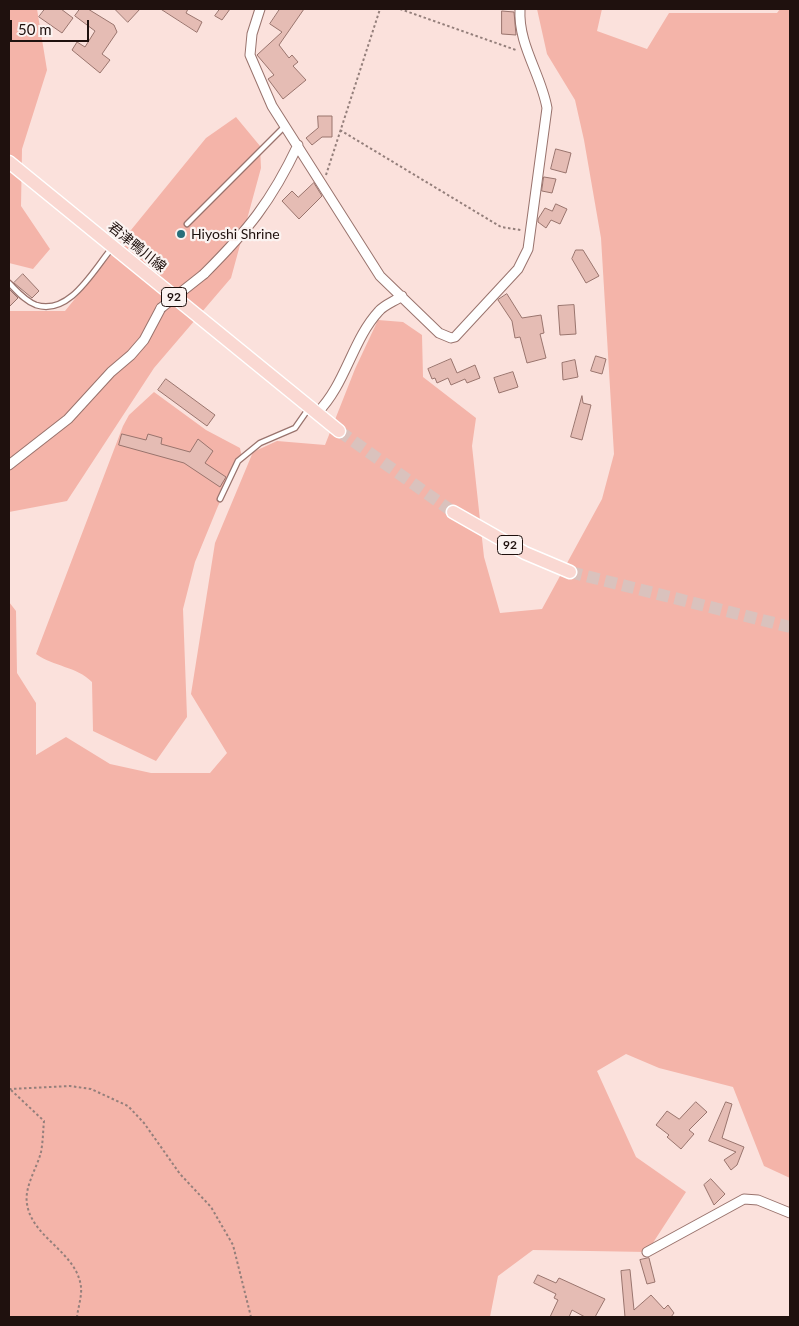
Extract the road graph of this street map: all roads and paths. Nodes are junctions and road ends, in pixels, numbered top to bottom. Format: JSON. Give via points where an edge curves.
{"nodes":[{"id":1,"x":260,"y":9,"type":"edge"},
{"id":2,"x":380,"y":9,"type":"edge"},
{"id":3,"x":400,"y":9,"type":"edge"},
{"id":4,"x":520,"y":9,"type":"edge"},
{"id":5,"x":528,"y":54,"type":"junction"},
{"id":6,"x":285,"y":126,"type":"junction"},
{"id":7,"x":340,"y":130,"type":"junction"},
{"id":8,"x":298,"y":145,"type":"junction"},
{"id":9,"x":9,"y":162,"type":"edge"},
{"id":10,"x":323,"y":184,"type":"junction"},
{"id":11,"x":187,"y":224,"type":"dead end"},
{"id":12,"x":530,"y":231,"type":"junction"},
{"id":13,"x":113,"y":247,"type":"junction"},
{"id":14,"x":9,"y":283,"type":"edge"},
{"id":15,"x":402,"y":296,"type":"junction"},
{"id":16,"x":313,"y":410,"type":"junction"},
{"id":17,"x":339,"y":431,"type":"tunnel mouth"},
{"id":18,"x":9,"y":465,"type":"edge"},
{"id":19,"x":220,"y":499,"type":"dead end"},
{"id":20,"x":453,"y":512,"type":"tunnel mouth"},
{"id":21,"x":570,"y":572,"type":"tunnel mouth"},
{"id":22,"x":10,"y":1089,"type":"edge"},
{"id":23,"x":790,"y":1213,"type":"edge"},
{"id":24,"x":647,"y":1252,"type":"dead end"},
{"id":25,"x":77,"y":1317,"type":"edge"},
{"id":26,"x":251,"y":1317,"type":"edge"}],
"edges":[{"from":1,"to":6,"type":"street","via":[[252,34],[250,55],[272,106]]},
{"from":2,"to":7,"type":"path"},
{"from":3,"to":5,"type":"path"},
{"from":4,"to":5,"type":"street"},
{"from":5,"to":12,"type":"street","via":[[547,108]]},
{"from":6,"to":8,"type":"street"},
{"from":6,"to":11,"type":"lane"},
{"from":7,"to":10,"type":"path"},
{"from":7,"to":12,"type":"path","via":[[501,227]]},
{"from":8,"to":10,"type":"street"},
{"from":8,"to":18,"type":"street","bridge":true,"via":[[280,184],[229,251],[161,308],[144,340],[68,419]]},
{"from":9,"to":13,"type":"main road","name":"君津鴨川線","number":"92"},
{"from":10,"to":15,"type":"street","via":[[380,276]]},
{"from":12,"to":15,"type":"street","via":[[528,249],[518,269],[456,337],[440,332]]},
{"from":13,"to":14,"type":"lane","via":[[71,298],[56,305],[36,305]]},
{"from":13,"to":16,"type":"main road","name":"君津鴨川線","number":"92"},
{"from":15,"to":16,"type":"street","via":[[380,310],[336,390]]},
{"from":16,"to":17,"type":"main road","name":"君津鴨川線","number":"92"},
{"from":16,"to":19,"type":"lane","via":[[296,428],[260,443],[238,461]]},
{"from":20,"to":21,"type":"main road","number":"92","via":[[525,553]]},
{"from":22,"to":25,"type":"path","via":[[44,1121],[41,1152],[27,1203],[35,1224],[77,1274],[81,1287]]},
{"from":22,"to":26,"type":"path","via":[[70,1086],[91,1089],[128,1106],[180,1174],[211,1206],[233,1245]]},
{"from":23,"to":24,"type":"street","via":[[758,1200],[744,1199]]}]}
